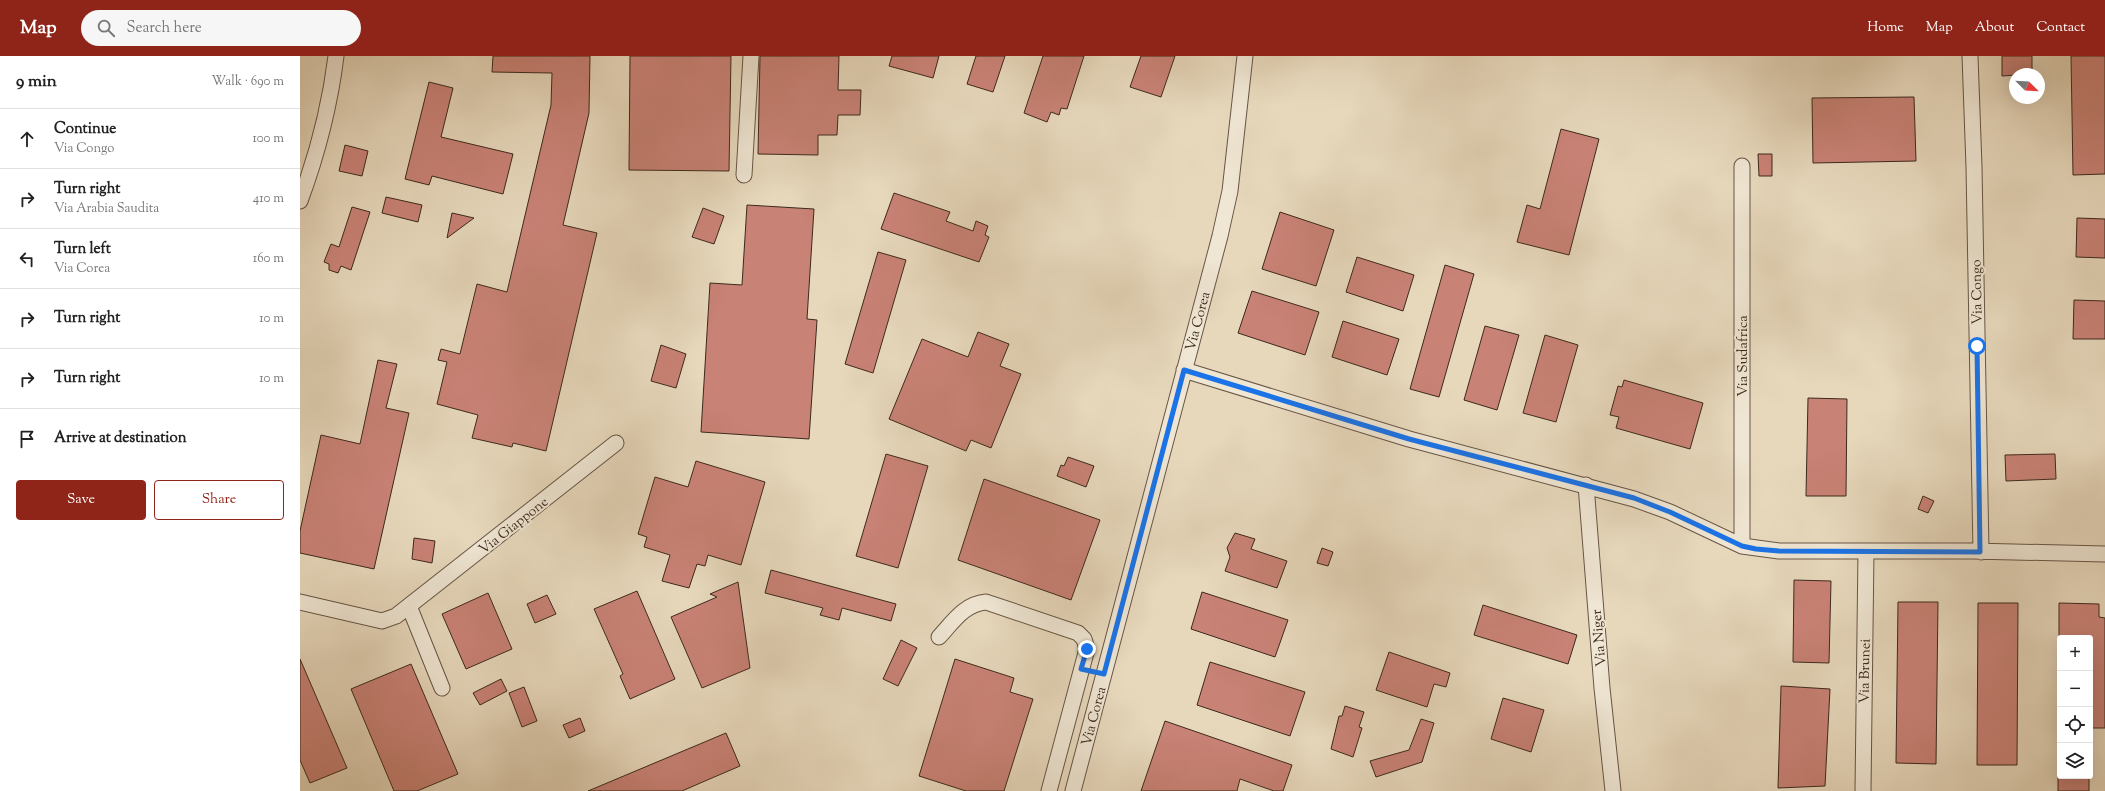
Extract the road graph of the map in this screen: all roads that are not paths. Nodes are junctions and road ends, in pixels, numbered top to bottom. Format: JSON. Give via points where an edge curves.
{"nodes":[{"id":1,"x":336,"y":56,"type":"edge"},
{"id":2,"x":751,"y":56,"type":"edge"},
{"id":3,"x":1245,"y":56,"type":"edge"},
{"id":4,"x":1970,"y":56,"type":"edge"},
{"id":5,"x":1742,"y":166,"type":"dead end"},
{"id":6,"x":744,"y":175,"type":"dead end"},
{"id":7,"x":300,"y":201,"type":"edge"},
{"id":8,"x":1184,"y":370,"type":"junction"},
{"id":9,"x":616,"y":444,"type":"dead end"},
{"id":10,"x":1586,"y":485,"type":"junction"},
{"id":11,"x":1742,"y":546,"type":"junction"},
{"id":12,"x":1866,"y":551,"type":"junction"},
{"id":13,"x":1980,"y":552,"type":"junction"},
{"id":14,"x":2105,"y":554,"type":"edge"},
{"id":15,"x":300,"y":602,"type":"edge"},
{"id":16,"x":409,"y":606,"type":"junction"},
{"id":17,"x":939,"y":637,"type":"dead end"},
{"id":18,"x":1081,"y":669,"type":"junction"},
{"id":19,"x":1104,"y":674,"type":"junction"},
{"id":20,"x":442,"y":688,"type":"dead end"},
{"id":21,"x":1049,"y":791,"type":"edge"},
{"id":22,"x":1073,"y":791,"type":"edge"},
{"id":23,"x":1613,"y":791,"type":"edge"},
{"id":24,"x":1863,"y":791,"type":"edge"}],
"edges":[{"from":1,"to":7,"type":"street","via":[[318,148]]},
{"from":2,"to":6,"type":"street"},
{"from":3,"to":8,"type":"street","name":"Via Corea","via":[[1230,192]]},
{"from":4,"to":13,"type":"street","name":"Via Congo"},
{"from":5,"to":11,"type":"street","name":"Via Sudafrica"},
{"from":8,"to":10,"type":"street","via":[[1409,439]]},
{"from":8,"to":19,"type":"street","name":"Via Corea"},
{"from":9,"to":16,"type":"street","name":"Via Giappone"},
{"from":10,"to":11,"type":"street","via":[[1634,498],[1670,512]]},
{"from":10,"to":23,"type":"street","name":"Via Niger"},
{"from":11,"to":12,"type":"street","via":[[1779,551]]},
{"from":12,"to":13,"type":"street"},
{"from":12,"to":24,"type":"street","name":"Via Brunei"},
{"from":13,"to":14,"type":"street"},
{"from":15,"to":16,"type":"street","name":"Via Giappone","via":[[382,621],[396,616]]},
{"from":16,"to":20,"type":"street"},
{"from":17,"to":18,"type":"street","via":[[965,609],[975,603],[986,602],[1078,633],[1084,639],[1087,649]]},
{"from":18,"to":19,"type":"street"},
{"from":18,"to":21,"type":"street"},
{"from":19,"to":22,"type":"street","name":"Via Corea"}]}
